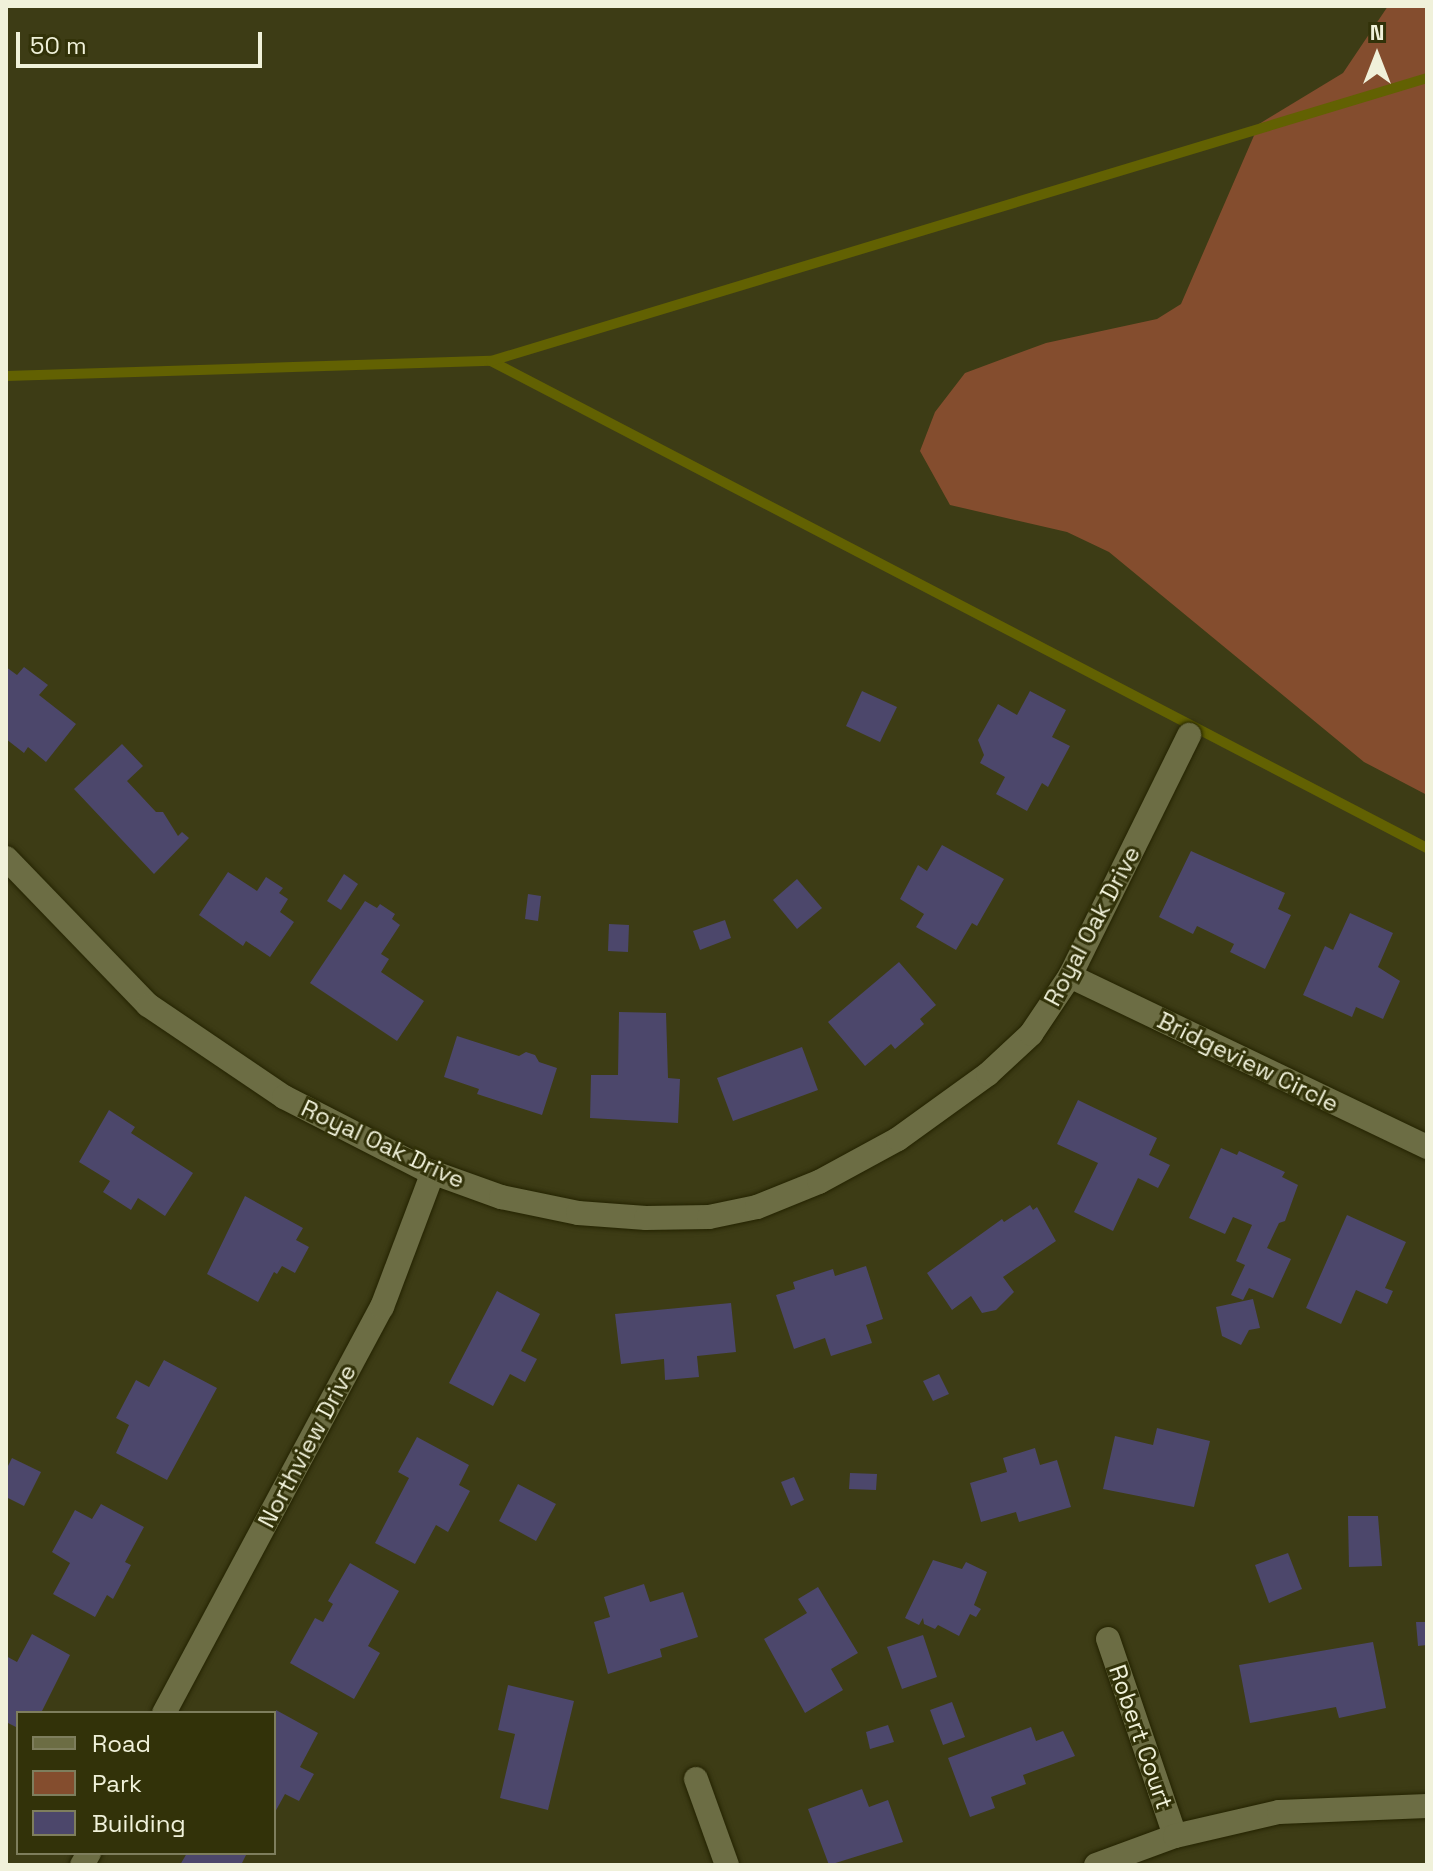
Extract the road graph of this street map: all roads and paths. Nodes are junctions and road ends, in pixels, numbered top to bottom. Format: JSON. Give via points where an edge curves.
{"nodes":[{"id":1,"x":1189,"y":735,"type":"dead end"},
{"id":2,"x":6,"y":858,"type":"edge"},
{"id":3,"x":1070,"y":976,"type":"junction"},
{"id":4,"x":1427,"y":1147,"type":"edge"},
{"id":5,"x":433,"y":1172,"type":"junction"},
{"id":6,"x":1108,"y":1639,"type":"dead end"},
{"id":7,"x":165,"y":1711,"type":"edge"},
{"id":8,"x":696,"y":1779,"type":"dead end"},
{"id":9,"x":1427,"y":1806,"type":"edge"},
{"id":10,"x":1175,"y":1836,"type":"junction"},
{"id":11,"x":727,"y":1865,"type":"edge"},
{"id":12,"x":1096,"y":1865,"type":"edge"}],
"edges":[{"from":1,"to":3,"type":"street","name":"Royal Oak Drive"},
{"from":2,"to":5,"type":"street","name":"Royal Oak Drive","via":[[148,1005],[284,1097]]},
{"from":3,"to":4,"type":"street","name":"Bridgeview Circle"},
{"from":3,"to":5,"type":"street","name":"Royal Oak Drive","via":[[1031,1034],[939,1111],[819,1182],[757,1207],[709,1217],[578,1213],[501,1197]]},
{"from":5,"to":7,"type":"street","name":"Northview Drive","via":[[382,1307]]},
{"from":6,"to":10,"type":"street","name":"Robert Court"},
{"from":8,"to":11,"type":"street"},
{"from":9,"to":10,"type":"street","via":[[1279,1812]]},
{"from":10,"to":12,"type":"street"}]}
